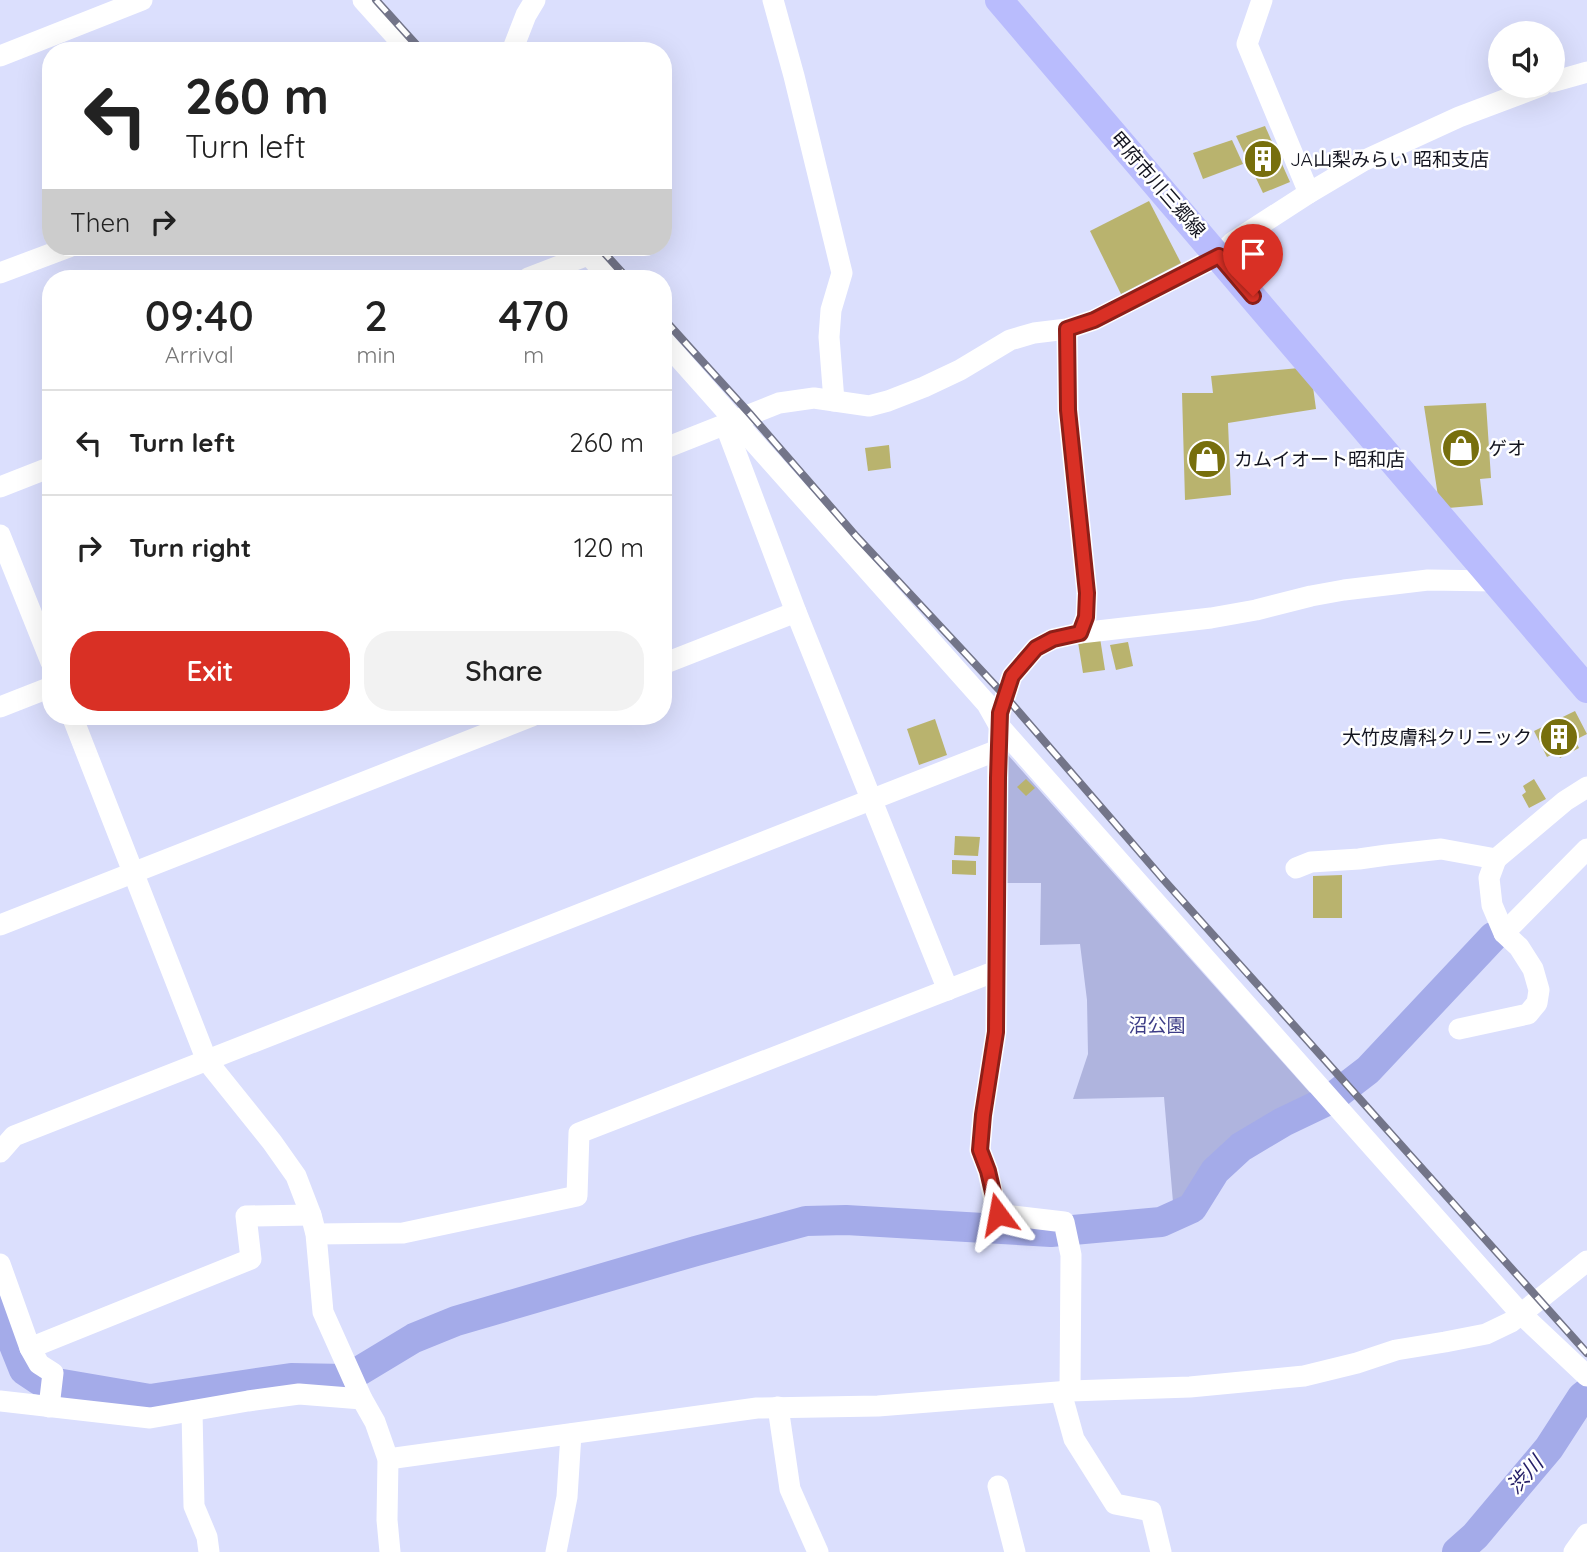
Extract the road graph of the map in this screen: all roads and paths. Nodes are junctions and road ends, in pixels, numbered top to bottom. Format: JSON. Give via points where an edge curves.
{"nodes":[{"id":1,"x":142,"y":0,"type":"edge"},
{"id":2,"x":363,"y":0,"type":"edge"},
{"id":3,"x":534,"y":0,"type":"edge"},
{"id":4,"x":773,"y":0,"type":"edge"},
{"id":5,"x":999,"y":0,"type":"edge"},
{"id":6,"x":1262,"y":0,"type":"edge"},
{"id":7,"x":401,"y":42,"type":"edge"},
{"id":8,"x":516,"y":42,"type":"edge"},
{"id":9,"x":0,"y":56,"type":"edge"},
{"id":10,"x":1587,"y":72,"type":"edge"},
{"id":11,"x":1565,"y":78,"type":"edge"},
{"id":12,"x":1509,"y":98,"type":"edge"},
{"id":13,"x":1309,"y":194,"type":"junction"},
{"id":14,"x":45,"y":256,"type":"edge"},
{"id":15,"x":574,"y":256,"type":"edge"},
{"id":16,"x":589,"y":256,"type":"edge"},
{"id":17,"x":1219,"y":256,"type":"junction"},
{"id":18,"x":545,"y":270,"type":"edge"},
{"id":19,"x":602,"y":270,"type":"edge"},
{"id":20,"x":0,"y":273,"type":"edge"},
{"id":21,"x":1067,"y":329,"type":"junction"},
{"id":22,"x":672,"y":351,"type":"edge"},
{"id":23,"x":834,"y":401,"type":"junction"},
{"id":24,"x":730,"y":423,"type":"junction"},
{"id":25,"x":672,"y":446,"type":"edge"},
{"id":26,"x":42,"y":471,"type":"edge"},
{"id":27,"x":0,"y":487,"type":"edge"},
{"id":28,"x":0,"y":535,"type":"edge"},
{"id":29,"x":1496,"y":582,"type":"junction"},
{"id":30,"x":796,"y":612,"type":"junction"},
{"id":31,"x":1080,"y":633,"type":"junction"},
{"id":32,"x":42,"y":640,"type":"edge"},
{"id":33,"x":672,"y":660,"type":"edge"},
{"id":34,"x":1587,"y":689,"type":"edge"},
{"id":35,"x":42,"y":690,"type":"edge"},
{"id":36,"x":0,"y":706,"type":"edge"},
{"id":37,"x":1000,"y":720,"type":"junction"},
{"id":38,"x":76,"y":725,"type":"edge"},
{"id":39,"x":509,"y":725,"type":"edge"},
{"id":40,"x":998,"y":750,"type":"junction"},
{"id":41,"x":1587,"y":787,"type":"edge"},
{"id":42,"x":871,"y":800,"type":"junction"},
{"id":43,"x":1587,"y":849,"type":"edge"},
{"id":44,"x":1496,"y":859,"type":"junction"},
{"id":45,"x":1296,"y":868,"type":"dead end"},
{"id":46,"x":134,"y":872,"type":"junction"},
{"id":47,"x":0,"y":925,"type":"edge"},
{"id":48,"x":1504,"y":933,"type":"junction"},
{"id":49,"x":996,"y":971,"type":"junction"},
{"id":50,"x":948,"y":990,"type":"junction"},
{"id":51,"x":1459,"y":1030,"type":"dead end"},
{"id":52,"x":207,"y":1061,"type":"junction"},
{"id":53,"x":0,"y":1152,"type":"edge"},
{"id":54,"x":314,"y":1224,"type":"junction"},
{"id":55,"x":1587,"y":1261,"type":"edge"},
{"id":56,"x":0,"y":1264,"type":"edge"},
{"id":57,"x":1521,"y":1314,"type":"junction"},
{"id":58,"x":30,"y":1348,"type":"junction"},
{"id":59,"x":1587,"y":1376,"type":"edge"},
{"id":60,"x":1066,"y":1392,"type":"junction"},
{"id":61,"x":362,"y":1398,"type":"junction"},
{"id":62,"x":0,"y":1401,"type":"edge"},
{"id":63,"x":49,"y":1406,"type":"junction"},
{"id":64,"x":778,"y":1407,"type":"junction"},
{"id":65,"x":192,"y":1411,"type":"junction"},
{"id":66,"x":571,"y":1434,"type":"junction"},
{"id":67,"x":388,"y":1460,"type":"junction"},
{"id":68,"x":998,"y":1486,"type":"dead end"},
{"id":69,"x":209,"y":1552,"type":"edge"},
{"id":70,"x":390,"y":1552,"type":"edge"},
{"id":71,"x":556,"y":1552,"type":"edge"},
{"id":72,"x":818,"y":1552,"type":"edge"},
{"id":73,"x":1015,"y":1552,"type":"edge"},
{"id":74,"x":1161,"y":1552,"type":"edge"}],
"edges":[{"from":1,"to":9,"type":"street"},
{"from":2,"to":7,"type":"street"},
{"from":3,"to":8,"type":"street"},
{"from":4,"to":23,"type":"street","via":[[842,273],[829,337]]},
{"from":5,"to":17,"type":"main road","name":"甲府市川三郷線"},
{"from":6,"to":13,"type":"street","via":[[1247,44]]},
{"from":10,"to":11,"type":"street"},
{"from":12,"to":13,"type":"street","via":[[1363,161]]},
{"from":13,"to":17,"type":"street","via":[[1233,242]]},
{"from":14,"to":20,"type":"street"},
{"from":15,"to":18,"type":"street"},
{"from":16,"to":19,"type":"street"},
{"from":17,"to":21,"type":"street","via":[[1094,320]]},
{"from":17,"to":29,"type":"main road","name":"甲府市川三郷線"},
{"from":21,"to":23,"type":"street","via":[[1010,340],[960,370],[888,401],[869,406]]},
{"from":21,"to":31,"type":"street","via":[[1068,410],[1087,593]]},
{"from":22,"to":24,"type":"street"},
{"from":23,"to":24,"type":"street","via":[[814,398],[779,403]]},
{"from":24,"to":25,"type":"street"},
{"from":24,"to":30,"type":"street"},
{"from":24,"to":37,"type":"street"},
{"from":26,"to":27,"type":"street"},
{"from":28,"to":32,"type":"street"},
{"from":29,"to":31,"type":"street","via":[[1428,580],[1344,590],[1211,618]]},
{"from":29,"to":34,"type":"main road","name":"甲府市川三郷線"},
{"from":30,"to":33,"type":"street"},
{"from":30,"to":42,"type":"street"},
{"from":31,"to":37,"type":"street","via":[[1036,648],[1012,676]]},
{"from":35,"to":36,"type":"street"},
{"from":37,"to":40,"type":"street"},
{"from":37,"to":57,"type":"street"},
{"from":38,"to":46,"type":"street"},
{"from":39,"to":46,"type":"street"},
{"from":40,"to":42,"type":"street"},
{"from":40,"to":49,"type":"street"},
{"from":41,"to":44,"type":"street"},
{"from":42,"to":50,"type":"street"},
{"from":42,"to":52,"type":"street"},
{"from":43,"to":48,"type":"street"},
{"from":44,"to":45,"type":"street","via":[[1440,849],[1311,862]]},
{"from":44,"to":48,"type":"street","via":[[1489,878],[1492,905]]},
{"from":46,"to":47,"type":"street"},
{"from":46,"to":52,"type":"street"},
{"from":48,"to":51,"type":"street","via":[[1533,969],[1539,990],[1537,1003],[1528,1014]]},
{"from":49,"to":50,"type":"street"},
{"from":49,"to":60,"type":"street","via":[[996,1032],[980,1150],[998,1214],[1064,1222],[1071,1255]]},
{"from":50,"to":54,"type":"street","via":[[579,1133],[577,1196],[402,1233]]},
{"from":52,"to":53,"type":"street","via":[[13,1136]]},
{"from":52,"to":54,"type":"street","via":[[296,1176]]},
{"from":54,"to":58,"type":"street","via":[[246,1216],[251,1259]]},
{"from":54,"to":61,"type":"street","via":[[323,1312]]},
{"from":55,"to":57,"type":"street"},
{"from":56,"to":58,"type":"street"},
{"from":57,"to":59,"type":"street"},
{"from":57,"to":60,"type":"street","via":[[1486,1334],[1396,1350],[1304,1376]]},
{"from":58,"to":63,"type":"street","via":[[38,1364],[53,1373]]},
{"from":60,"to":64,"type":"street","via":[[878,1406]]},
{"from":60,"to":74,"type":"street","via":[[1074,1438],[1115,1504],[1151,1511]]},
{"from":61,"to":65,"type":"street","via":[[299,1394]]},
{"from":61,"to":67,"type":"street"},
{"from":62,"to":63,"type":"street"},
{"from":63,"to":65,"type":"street","via":[[150,1418]]},
{"from":64,"to":66,"type":"street"},
{"from":64,"to":72,"type":"street","via":[[790,1489]]},
{"from":65,"to":69,"type":"street","via":[[194,1506]]},
{"from":66,"to":67,"type":"street"},
{"from":66,"to":71,"type":"street","via":[[567,1497]]},
{"from":67,"to":70,"type":"street"},
{"from":68,"to":73,"type":"street"}]}
